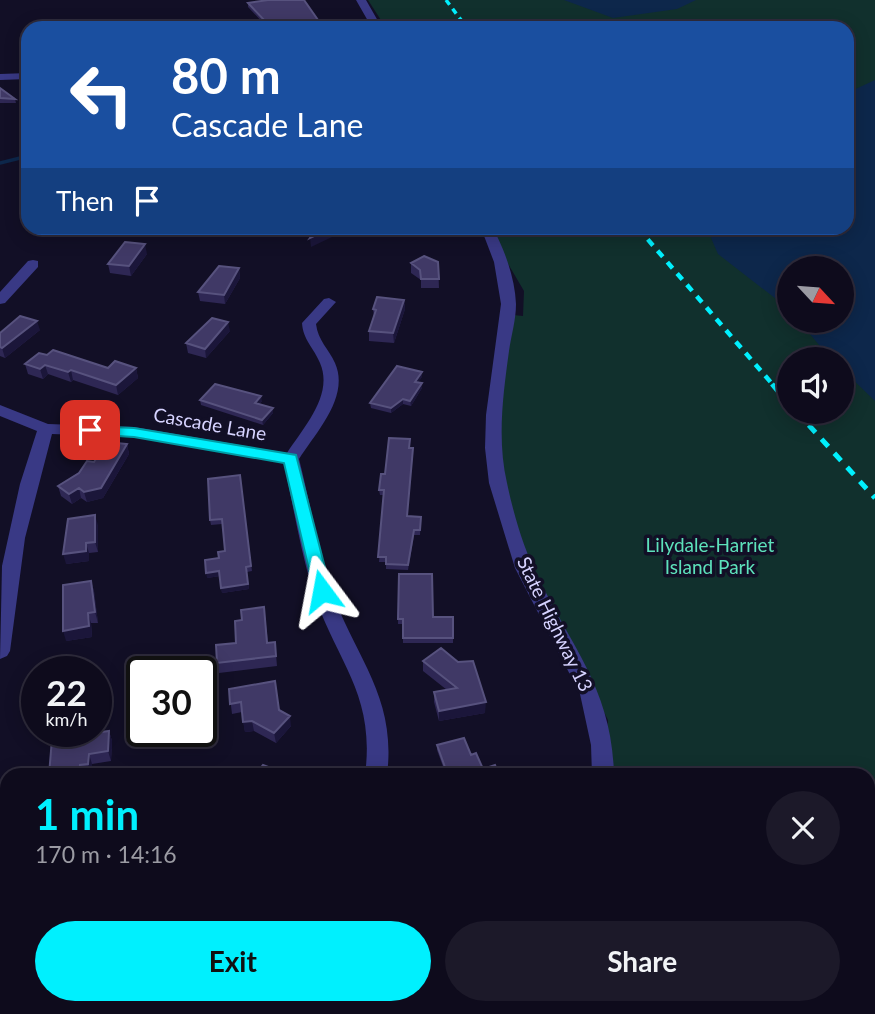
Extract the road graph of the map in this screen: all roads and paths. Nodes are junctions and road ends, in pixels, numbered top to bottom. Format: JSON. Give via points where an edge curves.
{"nodes":[{"id":1,"x":361,"y":0,"type":"edge"},
{"id":2,"x":373,"y":21,"type":"edge"},
{"id":3,"x":21,"y":76,"type":"edge"},
{"id":4,"x":0,"y":77,"type":"edge"},
{"id":5,"x":490,"y":235,"type":"edge"},
{"id":6,"x":33,"y":264,"type":"dead end"},
{"id":7,"x":0,"y":300,"type":"edge"},
{"id":8,"x":329,"y":302,"type":"dead end"},
{"id":9,"x":0,"y":410,"type":"edge"},
{"id":10,"x":46,"y":429,"type":"junction"},
{"id":11,"x":291,"y":459,"type":"junction"},
{"id":12,"x":0,"y":651,"type":"edge"},
{"id":13,"x":378,"y":768,"type":"edge"},
{"id":14,"x":603,"y":768,"type":"edge"}],
"edges":[{"from":1,"to":2,"type":"street"},
{"from":3,"to":4,"type":"street"},
{"from":5,"to":14,"type":"street","name":"State Highway 13","via":[[509,301],[493,401],[492,446],[498,481],[529,579],[582,671],[596,709],[604,740]]},
{"from":6,"to":7,"type":"street"},
{"from":8,"to":11,"type":"street","via":[[310,323],[309,338],[334,376],[329,397]]},
{"from":9,"to":10,"type":"street","name":"Cascade Lane"},
{"from":10,"to":11,"type":"street","name":"Cascade Lane","via":[[134,432]]},
{"from":10,"to":12,"type":"street","via":[[25,486]]},
{"from":11,"to":13,"type":"street","via":[[322,591],[376,707]]}]}
